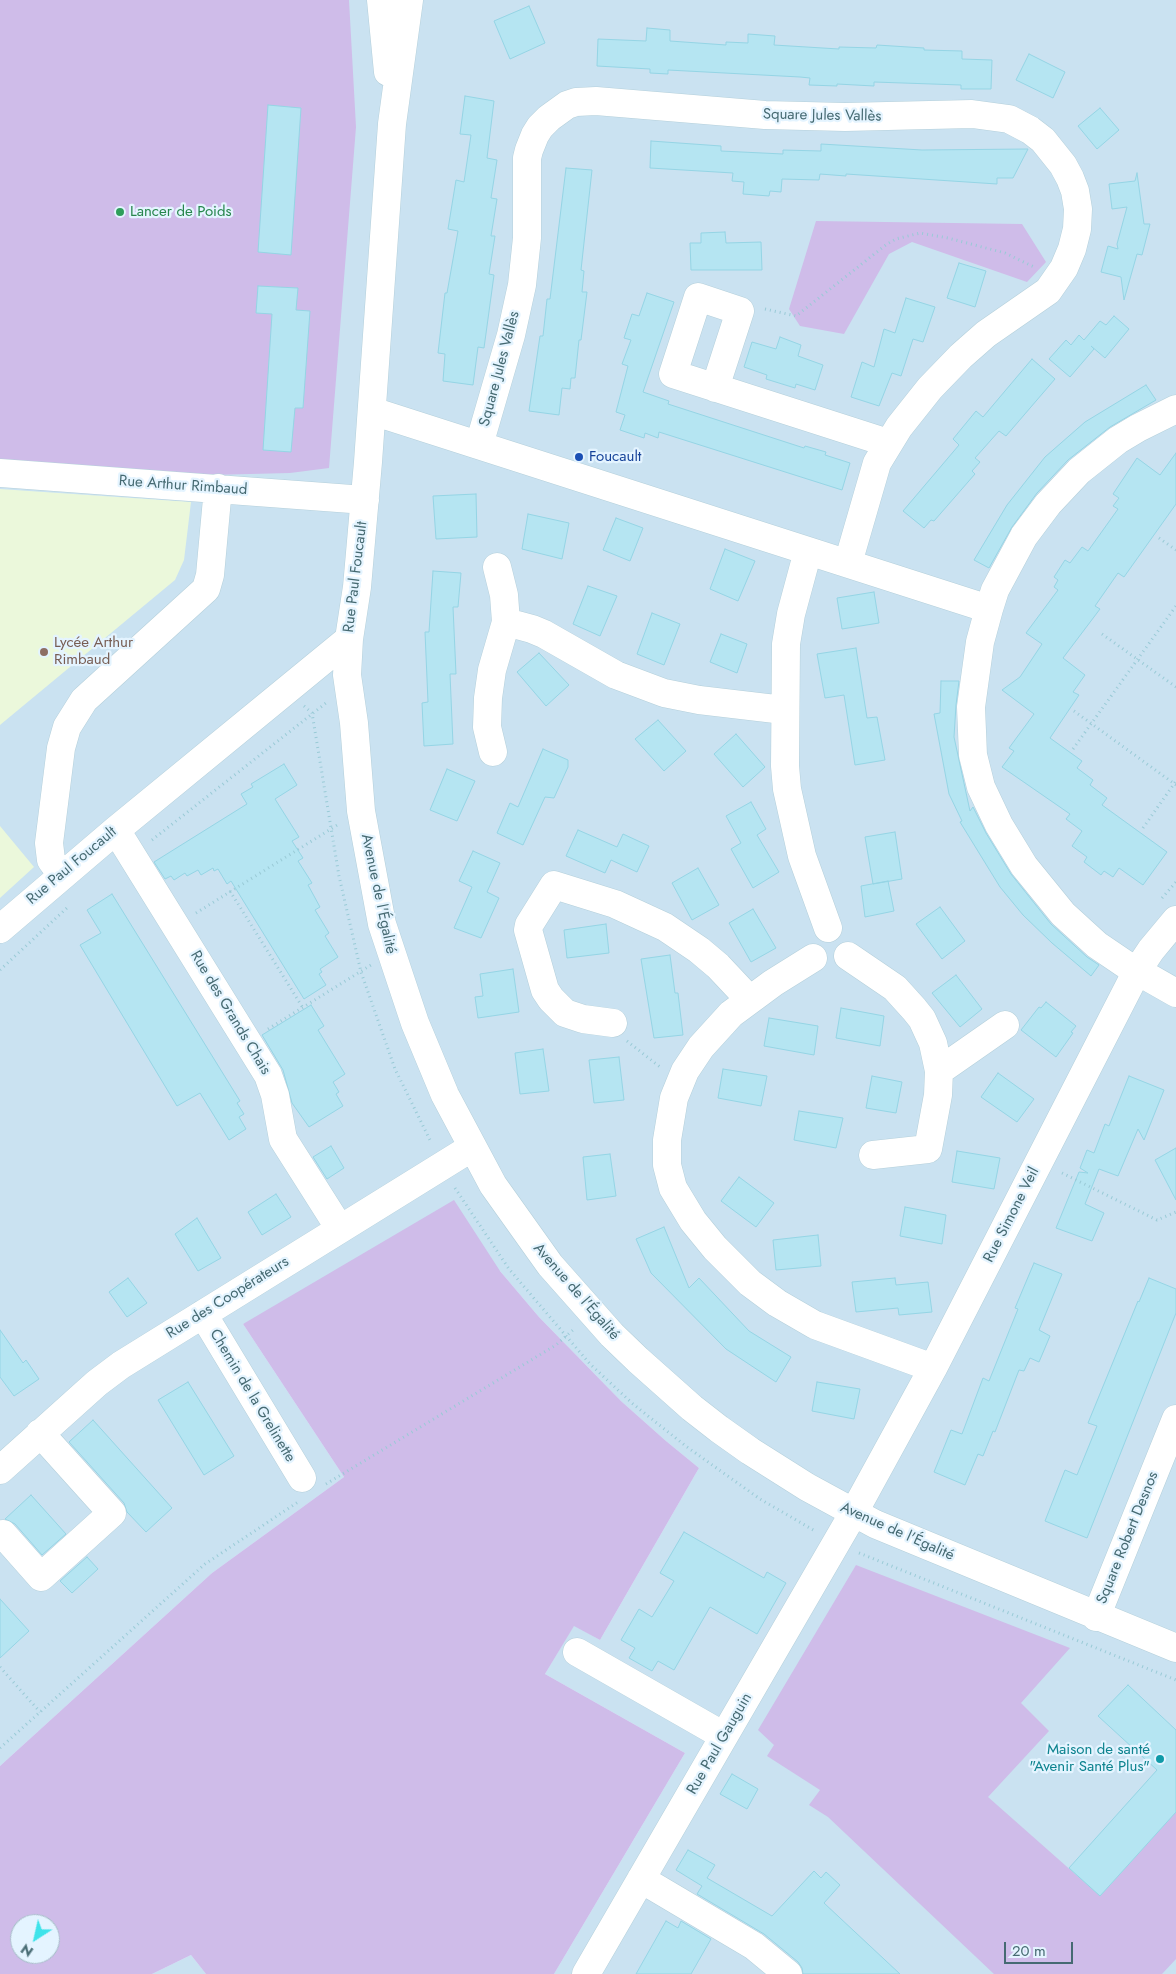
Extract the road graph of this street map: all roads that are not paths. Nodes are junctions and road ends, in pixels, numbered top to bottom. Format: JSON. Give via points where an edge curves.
{"nodes":[{"id":1,"x":381,"y":0,"type":"edge"},
{"id":2,"x":409,"y":0,"type":"edge"},
{"id":3,"x":392,"y":124,"type":"junction"},
{"id":4,"x":715,"y":388,"type":"junction"},
{"id":5,"x":1176,"y":409,"type":"edge"},
{"id":6,"x":372,"y":410,"type":"junction"},
{"id":7,"x":888,"y":443,"type":"junction"},
{"id":8,"x":479,"y":445,"type":"junction"},
{"id":9,"x":0,"y":473,"type":"edge"},
{"id":10,"x":218,"y":488,"type":"junction"},
{"id":11,"x":365,"y":500,"type":"junction"},
{"id":12,"x":808,"y":551,"type":"junction"},
{"id":13,"x":848,"y":564,"type":"junction"},
{"id":14,"x":497,"y":567,"type":"dead end"},
{"id":15,"x":989,"y":609,"type":"junction"},
{"id":16,"x":506,"y":622,"type":"junction"},
{"id":17,"x":349,"y":639,"type":"junction"},
{"id":18,"x":784,"y":710,"type":"junction"},
{"id":19,"x":493,"y":752,"type":"dead end"},
{"id":20,"x":116,"y":830,"type":"junction"},
{"id":21,"x":62,"y":875,"type":"junction"},
{"id":22,"x":1176,"y":920,"type":"edge"},
{"id":23,"x":828,"y":928,"type":"junction"},
{"id":24,"x":0,"y":929,"type":"edge"},
{"id":25,"x":848,"y":956,"type":"junction"},
{"id":26,"x":813,"y":958,"type":"junction"},
{"id":27,"x":1137,"y":971,"type":"junction"},
{"id":28,"x":1176,"y":993,"type":"edge"},
{"id":29,"x":749,"y":999,"type":"junction"},
{"id":30,"x":607,"y":1022,"type":"road end"},
{"id":31,"x":1005,"y":1025,"type":"dead end"},
{"id":32,"x":938,"y":1071,"type":"junction"},
{"id":33,"x":471,"y":1148,"type":"junction"},
{"id":34,"x":873,"y":1155,"type":"dead end"},
{"id":35,"x":340,"y":1229,"type":"junction"},
{"id":36,"x":203,"y":1314,"type":"junction"},
{"id":37,"x":933,"y":1368,"type":"junction"},
{"id":38,"x":1176,"y":1419,"type":"edge"},
{"id":39,"x":40,"y":1433,"type":"junction"},
{"id":40,"x":4,"y":1458,"type":"edge"},
{"id":41,"x":1168,"y":1462,"type":"edge"},
{"id":42,"x":308,"y":1488,"type":"road end"},
{"id":43,"x":853,"y":1514,"type":"junction"},
{"id":44,"x":3,"y":1534,"type":"dead end"},
{"id":45,"x":1096,"y":1617,"type":"junction"},
{"id":46,"x":1176,"y":1648,"type":"edge"},
{"id":47,"x":577,"y":1652,"type":"dead end"},
{"id":48,"x":724,"y":1736,"type":"junction"},
{"id":49,"x":641,"y":1879,"type":"junction"},
{"id":50,"x":586,"y":1974,"type":"edge"},
{"id":51,"x":788,"y":1974,"type":"edge"}],
"edges":[{"from":1,"to":3,"type":"street","name":"Rue Paul Foucault"},
{"from":2,"to":3,"type":"street","name":"Rue Paul Foucault"},
{"from":3,"to":6,"type":"street","name":"Rue Paul Foucault"},
{"from":4,"to":4,"type":"street","via":[[673,374],[698,297],[740,310]]},
{"from":4,"to":7,"type":"street"},
{"from":5,"to":15,"type":"street","via":[[1118,440],[1063,487],[1035,520],[1016,550]]},
{"from":6,"to":8,"type":"street"},
{"from":6,"to":11,"type":"street","name":"Rue Paul Foucault"},
{"from":7,"to":8,"type":"street","name":"Square Jules Vallès","via":[[912,409],[961,356],[986,334],[1044,294],[1068,259],[1076,234],[1078,209],[1075,191],[1063,165],[1043,140],[1009,119],[972,114],[801,117],[596,101],[567,105],[549,118],[535,135],[529,150],[527,238],[522,285]]},
{"from":7,"to":13,"type":"street","name":"Square Jules Vallès","via":[[878,464]]},
{"from":8,"to":12,"type":"street"},
{"from":9,"to":10,"type":"street","name":"Rue Arthur Rimbaud"},
{"from":10,"to":11,"type":"street","name":"Rue Arthur Rimbaud"},
{"from":10,"to":21,"type":"street","via":[[206,589],[84,700],[67,727],[61,748],[48,843],[51,860]]},
{"from":11,"to":17,"type":"street","name":"Rue Paul Foucault"},
{"from":12,"to":13,"type":"street"},
{"from":12,"to":18,"type":"street","via":[[787,637]]},
{"from":13,"to":15,"type":"street"},
{"from":14,"to":16,"type":"street"},
{"from":15,"to":27,"type":"street","via":[[980,642],[971,707],[973,755],[981,787],[999,825],[1046,895],[1097,945]]},
{"from":16,"to":18,"type":"street","via":[[544,634],[616,675],[664,693]]},
{"from":16,"to":19,"type":"street","via":[[492,670],[488,698],[487,727]]},
{"from":17,"to":20,"type":"street","name":"Rue Paul Foucault"},
{"from":17,"to":33,"type":"street","name":"Avenue de l'Égalité","via":[[347,675],[361,811],[382,924],[429,1058]]},
{"from":18,"to":23,"type":"street","via":[[784,766],[788,797],[805,865]]},
{"from":20,"to":21,"type":"street","name":"Rue Paul Foucault"},
{"from":20,"to":35,"type":"street","name":"Rue des Grands Chais","via":[[272,1084],[284,1139]]},
{"from":21,"to":24,"type":"street","name":"Rue Paul Foucault"},
{"from":22,"to":27,"type":"street","name":"Rue Simone Veil"},
{"from":23,"to":25,"type":"street","via":[[839,930],[848,938],[851,949]]},
{"from":23,"to":26,"type":"street","via":[[818,932],[813,939]]},
{"from":25,"to":26,"type":"street","via":[[833,968],[822,966]]},
{"from":25,"to":32,"type":"street","via":[[895,988],[922,1019],[933,1043]]},
{"from":26,"to":29,"type":"street"},
{"from":27,"to":28,"type":"street"},
{"from":27,"to":37,"type":"street","name":"Rue Simone Veil"},
{"from":29,"to":30,"type":"street","via":[[718,966],[665,927],[615,904],[554,885],[528,930],[541,980],[551,999],[565,1013]]},
{"from":29,"to":37,"type":"street","via":[[710,1035],[680,1082],[668,1126],[666,1153],[673,1188],[692,1221],[750,1283],[803,1319]]},
{"from":31,"to":32,"type":"street"},
{"from":32,"to":34,"type":"street","via":[[938,1095],[928,1149]]},
{"from":33,"to":35,"type":"street","name":"Rue des Coopérateurs"},
{"from":33,"to":43,"type":"street","name":"Avenue de l'Égalité","via":[[550,1265],[638,1360],[692,1408],[750,1451]]},
{"from":35,"to":36,"type":"street","name":"Rue des Coopérateurs"},
{"from":36,"to":39,"type":"street","name":"Rue des Coopérateurs","via":[[110,1373]]},
{"from":36,"to":42,"type":"street","name":"Chemin de la Grelinette"},
{"from":37,"to":43,"type":"street","name":"Rue Simone Veil"},
{"from":38,"to":41,"type":"street","name":"Square Robert Desnos"},
{"from":39,"to":40,"type":"street","name":"Rue des Coopérateurs"},
{"from":39,"to":44,"type":"street","via":[[112,1513],[41,1577]]},
{"from":41,"to":45,"type":"street","name":"Square Robert Desnos"},
{"from":43,"to":45,"type":"street","name":"Avenue de l'Égalité"},
{"from":43,"to":48,"type":"street","name":"Rue Paul Gauguin"},
{"from":45,"to":46,"type":"street","name":"Avenue de l'Égalité"},
{"from":47,"to":48,"type":"street"},
{"from":48,"to":49,"type":"street","name":"Rue Paul Gauguin"},
{"from":49,"to":50,"type":"street","name":"Rue Paul Gauguin"},
{"from":49,"to":51,"type":"street","via":[[764,1952]]}]}
